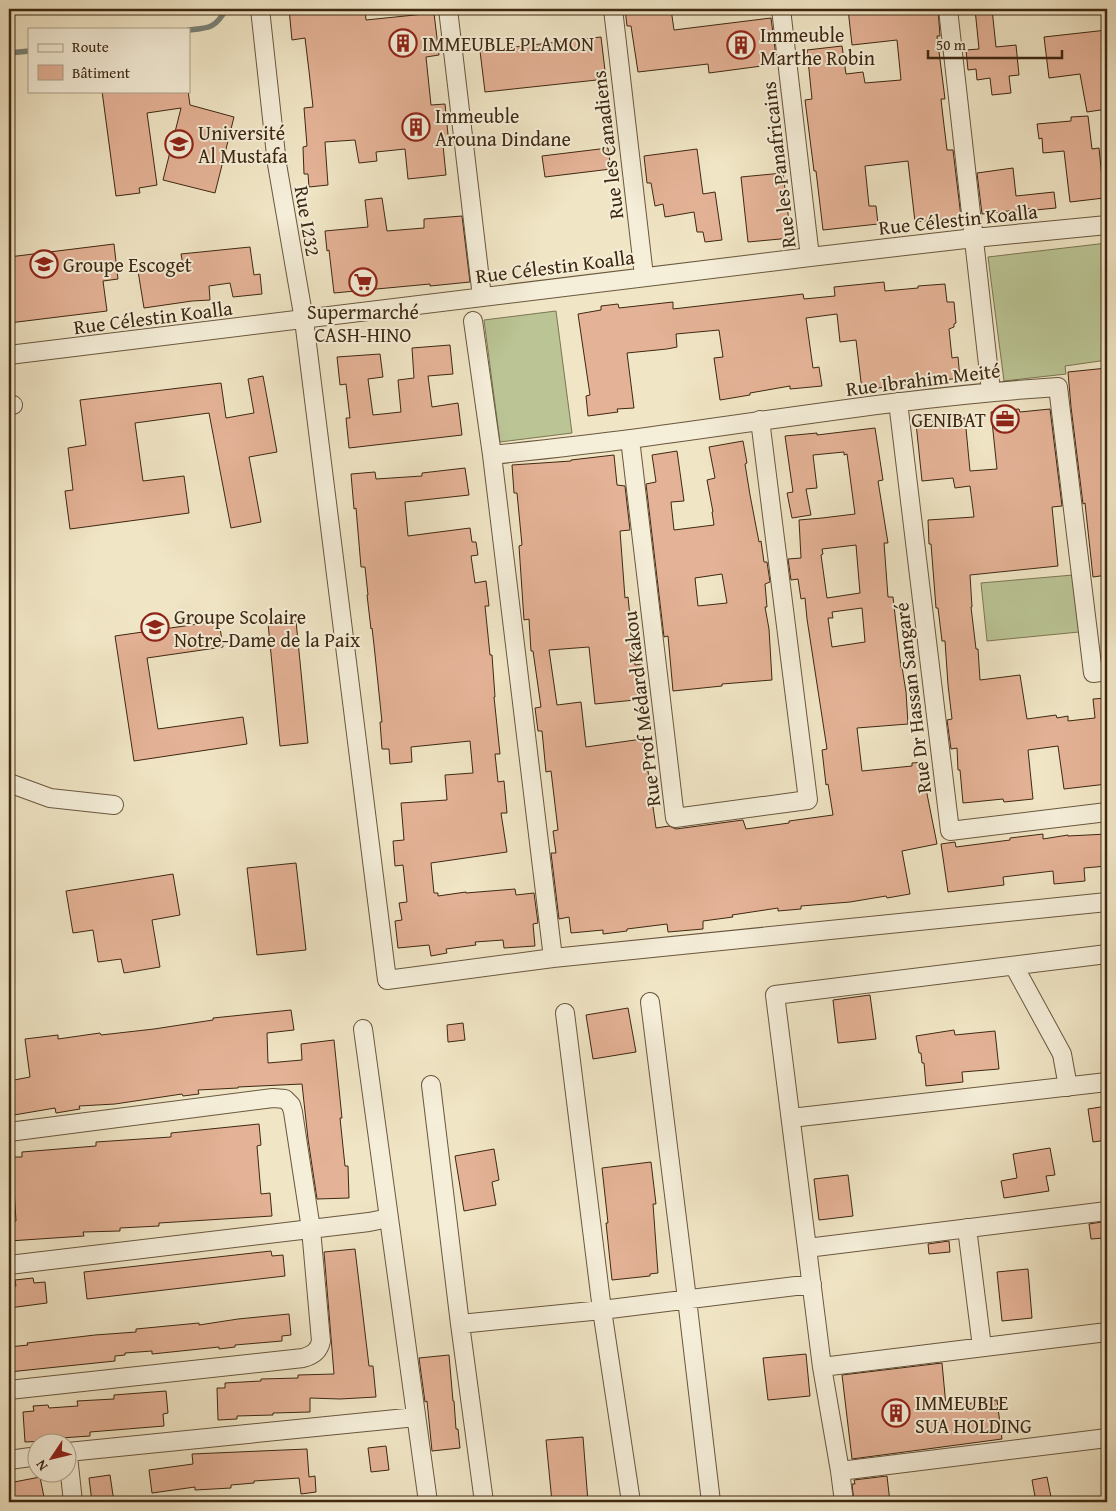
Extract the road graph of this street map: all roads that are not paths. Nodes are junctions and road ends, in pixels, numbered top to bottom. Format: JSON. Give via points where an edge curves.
{"nodes":[{"id":1,"x":260,"y":9,"type":"edge"},
{"id":2,"x":448,"y":9,"type":"edge"},
{"id":3,"x":613,"y":9,"type":"edge"},
{"id":4,"x":781,"y":9,"type":"edge"},
{"id":5,"x":948,"y":9,"type":"edge"},
{"id":6,"x":1107,"y":225,"type":"edge"},
{"id":7,"x":974,"y":238,"type":"junction"},
{"id":8,"x":810,"y":257,"type":"junction"},
{"id":9,"x":644,"y":276,"type":"junction"},
{"id":10,"x":482,"y":297,"type":"junction"},
{"id":11,"x":304,"y":320,"type":"junction"},
{"id":12,"x":474,"y":321,"type":"dead end"},
{"id":13,"x":9,"y":356,"type":"edge"},
{"id":14,"x":991,"y":391,"type":"junction"},
{"id":15,"x":898,"y":402,"type":"junction"},
{"id":16,"x":760,"y":420,"type":"junction"},
{"id":17,"x":630,"y":439,"type":"junction"},
{"id":18,"x":492,"y":455,"type":"junction"},
{"id":19,"x":1107,"y":672,"type":"edge"},
{"id":20,"x":9,"y":783,"type":"edge"},
{"id":21,"x":114,"y":805,"type":"dead end"},
{"id":22,"x":1107,"y":812,"type":"edge"},
{"id":23,"x":1107,"y":902,"type":"edge"},
{"id":24,"x":1107,"y":954,"type":"edge"},
{"id":25,"x":554,"y":958,"type":"junction"},
{"id":26,"x":1014,"y":966,"type":"junction"},
{"id":27,"x":650,"y":1002,"type":"dead end"},
{"id":28,"x":565,"y":1012,"type":"dead end"},
{"id":29,"x":363,"y":1029,"type":"dead end"},
{"id":30,"x":1107,"y":1082,"type":"edge"},
{"id":31,"x":431,"y":1085,"type":"dead end"},
{"id":32,"x":1068,"y":1087,"type":"junction"},
{"id":33,"x":791,"y":1118,"type":"junction"},
{"id":34,"x":9,"y":1132,"type":"edge"},
{"id":35,"x":1107,"y":1211,"type":"edge"},
{"id":36,"x":389,"y":1218,"type":"junction"},
{"id":37,"x":967,"y":1228,"type":"junction"},
{"id":38,"x":311,"y":1229,"type":"junction"},
{"id":39,"x":807,"y":1248,"type":"junction"},
{"id":40,"x":9,"y":1265,"type":"edge"},
{"id":41,"x":812,"y":1284,"type":"junction"},
{"id":42,"x":687,"y":1299,"type":"junction"},
{"id":43,"x":602,"y":1310,"type":"junction"},
{"id":44,"x":460,"y":1324,"type":"junction"},
{"id":45,"x":1107,"y":1332,"type":"edge"},
{"id":46,"x":982,"y":1347,"type":"junction"},
{"id":47,"x":822,"y":1367,"type":"junction"},
{"id":48,"x":9,"y":1390,"type":"edge"},
{"id":49,"x":416,"y":1417,"type":"junction"},
{"id":50,"x":1107,"y":1438,"type":"edge"},
{"id":51,"x":78,"y":1451,"type":"edge"},
{"id":52,"x":28,"y":1457,"type":"edge"},
{"id":53,"x":9,"y":1460,"type":"edge"},
{"id":54,"x":840,"y":1471,"type":"junction"},
{"id":55,"x":71,"y":1484,"type":"edge"},
{"id":56,"x":73,"y":1502,"type":"edge"},
{"id":57,"x":428,"y":1502,"type":"edge"},
{"id":58,"x":484,"y":1502,"type":"edge"},
{"id":59,"x":631,"y":1502,"type":"edge"},
{"id":60,"x":711,"y":1502,"type":"edge"},
{"id":61,"x":844,"y":1502,"type":"edge"}],
"edges":[{"from":1,"to":11,"type":"street","name":"Rue I232","via":[[277,164]]},
{"from":2,"to":10,"type":"street"},
{"from":3,"to":9,"type":"street","name":"Rue les Canadiens"},
{"from":4,"to":8,"type":"street","name":"Rue les Panafricains"},
{"from":5,"to":7,"type":"street"},
{"from":6,"to":7,"type":"street","name":"Rue Célestin Koalla"},
{"from":7,"to":8,"type":"street","name":"Rue Célestin Koalla"},
{"from":7,"to":14,"type":"street"},
{"from":8,"to":9,"type":"street","name":"Rue Célestin Koalla"},
{"from":9,"to":10,"type":"street","name":"Rue Célestin Koalla"},
{"from":10,"to":11,"type":"street","name":"Rue Célestin Koalla"},
{"from":11,"to":13,"type":"street","name":"Rue Célestin Koalla"},
{"from":11,"to":25,"type":"street","name":"Rue I232","via":[[387,980]]},
{"from":12,"to":18,"type":"street"},
{"from":14,"to":15,"type":"street","name":"Rue Ibrahim Meité"},
{"from":14,"to":19,"type":"street","name":"Rue Ibrahim Meité","via":[[1058,387],[1093,673]]},
{"from":15,"to":16,"type":"street","name":"Rue Ibrahim Meité"},
{"from":15,"to":22,"type":"street","name":"Rue Dr Hassan Sangaré","via":[[950,831]]},
{"from":16,"to":17,"type":"street","name":"Rue Ibrahim Meité"},
{"from":16,"to":17,"type":"street","name":"Rue Prof Médard Kakou","via":[[808,800],[675,818]]},
{"from":17,"to":18,"type":"street","name":"Rue Ibrahim Meité"},
{"from":18,"to":25,"type":"street"},
{"from":20,"to":21,"type":"street","via":[[50,798]]},
{"from":23,"to":25,"type":"street"},
{"from":24,"to":26,"type":"street"},
{"from":26,"to":32,"type":"street","via":[[1062,1054]]},
{"from":26,"to":33,"type":"street","via":[[775,995]]},
{"from":27,"to":42,"type":"street"},
{"from":28,"to":43,"type":"street"},
{"from":29,"to":36,"type":"street"},
{"from":30,"to":32,"type":"street"},
{"from":31,"to":44,"type":"street"},
{"from":32,"to":33,"type":"street"},
{"from":33,"to":39,"type":"street"},
{"from":34,"to":38,"type":"street","via":[[285,1099],[293,1112]]},
{"from":35,"to":37,"type":"street"},
{"from":36,"to":38,"type":"street"},
{"from":36,"to":49,"type":"street"},
{"from":37,"to":39,"type":"street"},
{"from":37,"to":46,"type":"street"},
{"from":38,"to":40,"type":"street"},
{"from":38,"to":48,"type":"street","via":[[321,1340],[317,1352],[310,1356]]},
{"from":39,"to":41,"type":"street"},
{"from":41,"to":42,"type":"street"},
{"from":41,"to":47,"type":"street"},
{"from":42,"to":43,"type":"street"},
{"from":42,"to":60,"type":"street"},
{"from":43,"to":44,"type":"street"},
{"from":43,"to":59,"type":"street"},
{"from":44,"to":58,"type":"street"},
{"from":45,"to":46,"type":"street"},
{"from":46,"to":47,"type":"street"},
{"from":47,"to":54,"type":"street"},
{"from":49,"to":51,"type":"street"},
{"from":49,"to":57,"type":"street"},
{"from":50,"to":54,"type":"street"},
{"from":52,"to":53,"type":"street"},
{"from":54,"to":61,"type":"street"},
{"from":55,"to":56,"type":"street"}]}
